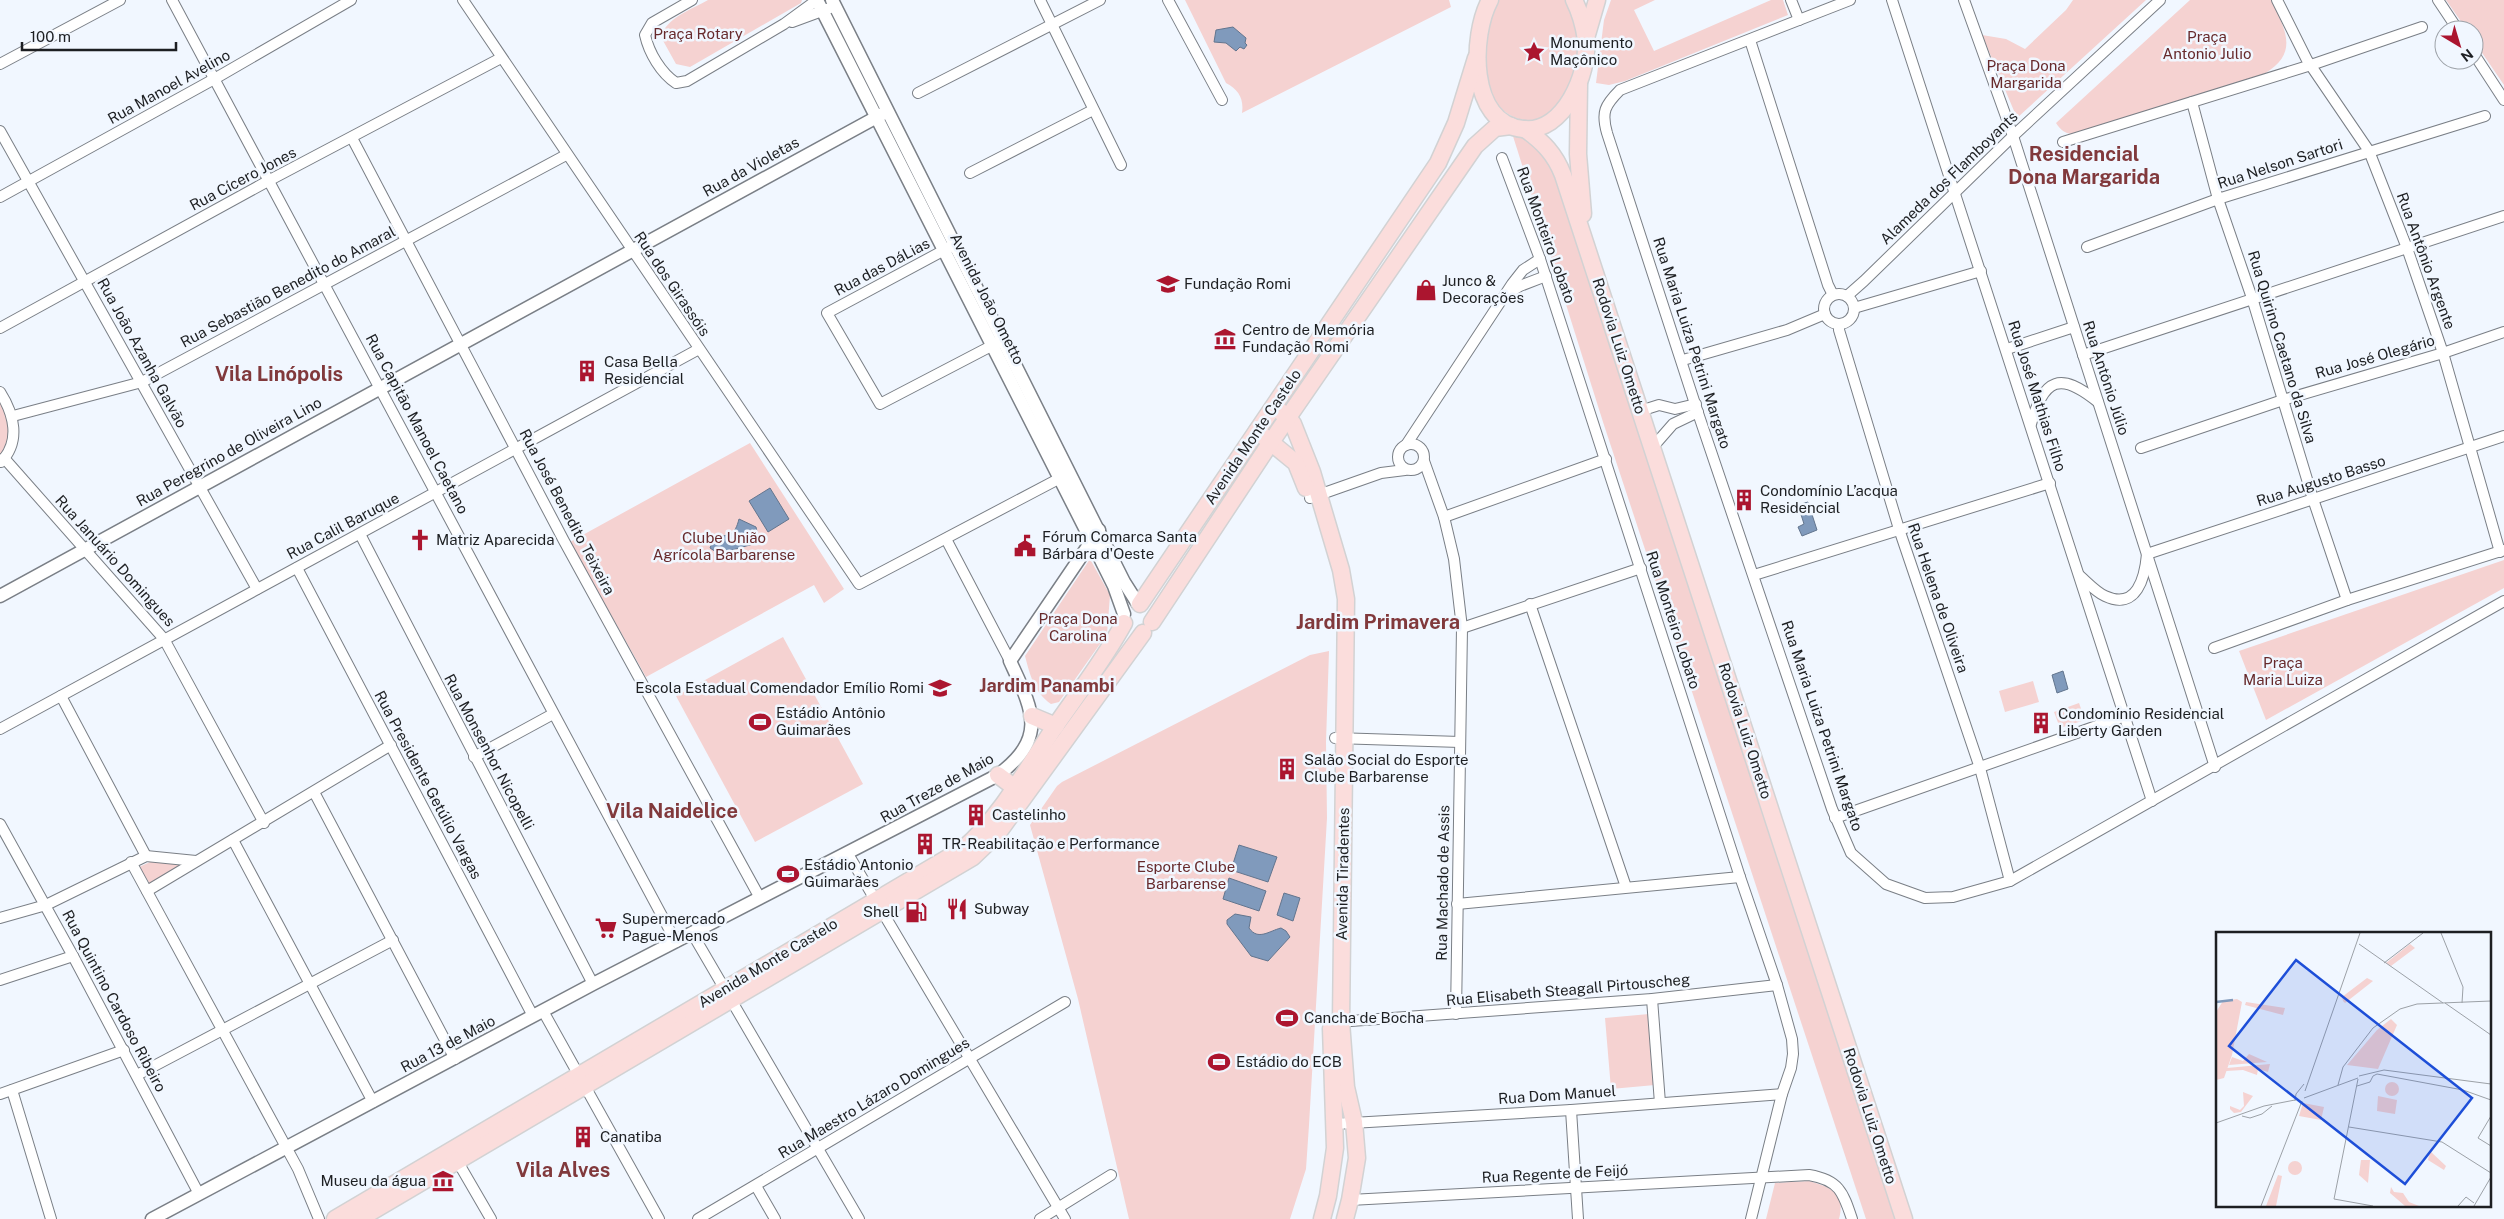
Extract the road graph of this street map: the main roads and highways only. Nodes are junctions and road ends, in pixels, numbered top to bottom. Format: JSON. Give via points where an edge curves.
{"nodes":[{"id":1,"x":1480,"y":0,"type":"edge"},
{"id":2,"x":1490,"y":0,"type":"edge"},
{"id":3,"x":1574,"y":0,"type":"edge"},
{"id":4,"x":1597,"y":0,"type":"edge"},
{"id":5,"x":1482,"y":23,"type":"junction"},
{"id":6,"x":1586,"y":40,"type":"junction"},
{"id":7,"x":1476,"y":58,"type":"junction"},
{"id":8,"x":1579,"y":81,"type":"junction"},
{"id":9,"x":1518,"y":128,"type":"junction"},
{"id":10,"x":1438,"y":164,"type":"junction"},
{"id":11,"x":1456,"y":172,"type":"junction"},
{"id":12,"x":1586,"y":243,"type":"junction"},
{"id":13,"x":1302,"y":398,"type":"junction"},
{"id":14,"x":1274,"y":406,"type":"junction"},
{"id":15,"x":1288,"y":417,"type":"junction"},
{"id":16,"x":1257,"y":431,"type":"junction"},
{"id":17,"x":1271,"y":442,"type":"junction"},
{"id":18,"x":1301,"y":444,"type":"junction"},
{"id":19,"x":1314,"y":496,"type":"junction"},
{"id":20,"x":1139,"y":604,"type":"junction"},
{"id":21,"x":1124,"y":619,"type":"junction"},
{"id":22,"x":1148,"y":628,"type":"junction"},
{"id":23,"x":1032,"y":716,"type":"road end"},
{"id":24,"x":1056,"y":726,"type":"junction"},
{"id":25,"x":998,"y":775,"type":"road end"},
{"id":26,"x":1015,"y":788,"type":"junction"},
{"id":27,"x":878,"y":905,"type":"junction"},
{"id":28,"x":1336,"y":1022,"type":"junction"},
{"id":29,"x":454,"y":1155,"type":"junction"},
{"id":30,"x":335,"y":1219,"type":"edge"},
{"id":31,"x":359,"y":1219,"type":"edge"},
{"id":32,"x":1322,"y":1219,"type":"edge"},
{"id":33,"x":1345,"y":1219,"type":"edge"},
{"id":34,"x":1904,"y":1219,"type":"edge"}],
"edges":[{"from":1,"to":5,"type":"main road"},
{"from":2,"to":5,"type":"main road"},
{"from":3,"to":6,"type":"main road"},
{"from":4,"to":6,"type":"main road"},
{"from":5,"to":7,"type":"main road"},
{"from":6,"to":8,"type":"main road"},
{"from":7,"to":9,"type":"main road","name":"Rodovia Luiz Ometto","via":[[1485,98],[1494,112]]},
{"from":7,"to":10,"type":"main road","name":"Avenida Monte Castelo","via":[[1456,123]]},
{"from":8,"to":9,"type":"main road","name":"Avenida Monte Castelo","via":[[1565,108],[1557,116],[1536,128]]},
{"from":8,"to":12,"type":"main road","name":"Rodovia Luiz Ometto","via":[[1578,154]]},
{"from":9,"to":11,"type":"main road","name":"Avenida Monte Castelo","via":[[1495,128],[1482,137]]},
{"from":9,"to":12,"type":"main road","name":"Rodovia Luiz Ometto","via":[[1550,150],[1557,160]]},
{"from":10,"to":11,"type":"main road","via":[[1445,158],[1451,158]]},
{"from":10,"to":14,"type":"main road","name":"Avenida Monte Castelo"},
{"from":11,"to":13,"type":"main road","name":"Avenida Monte Castelo"},
{"from":12,"to":34,"type":"main road","name":"Rodovia Luiz Ometto"},
{"from":13,"to":15,"type":"main road","name":"Avenida Monte Castelo"},
{"from":13,"to":18,"type":"main road"},
{"from":14,"to":15,"type":"main road"},
{"from":14,"to":16,"type":"main road","name":"Avenida Monte Castelo"},
{"from":15,"to":17,"type":"main road","name":"Avenida Monte Castelo"},
{"from":15,"to":18,"type":"main road","name":"Avenida Tiradentes"},
{"from":16,"to":17,"type":"main road","name":"Avenida Tiradentes"},
{"from":16,"to":20,"type":"main road","name":"Avenida Monte Castelo"},
{"from":17,"to":19,"type":"main road","name":"Avenida Tiradentes","via":[[1296,464]]},
{"from":17,"to":22,"type":"main road","name":"Avenida Monte Castelo"},
{"from":18,"to":19,"type":"main road","name":"Avenida Tiradentes"},
{"from":19,"to":28,"type":"main road","name":"Avenida Tiradentes","via":[[1341,570],[1346,599],[1340,738]]},
{"from":20,"to":21,"type":"main road","via":[[1129,607]]},
{"from":20,"to":22,"type":"main road","via":[[1149,608]]},
{"from":21,"to":22,"type":"main road","via":[[1129,631]]},
{"from":21,"to":24,"type":"main road","name":"Avenida Monte Castelo","via":[[1109,650]]},
{"from":22,"to":27,"type":"main road","name":"Avenida Monte Castelo","via":[[998,833],[959,866]]},
{"from":23,"to":24,"type":"main road"},
{"from":24,"to":26,"type":"main road","name":"Avenida Monte Castelo"},
{"from":25,"to":26,"type":"main road"},
{"from":26,"to":27,"type":"main road","name":"Avenida Monte Castelo","via":[[989,823],[963,849]]},
{"from":27,"to":29,"type":"main road","name":"Avenida Monte Castelo"},
{"from":28,"to":32,"type":"main road","name":"Avenida Tiradentes","via":[[1333,1166]]},
{"from":28,"to":33,"type":"main road","name":"Avenida Tiradentes","via":[[1354,1122],[1357,1158]]},
{"from":29,"to":30,"type":"main road","name":"Avenida Monte Castelo"},
{"from":29,"to":31,"type":"main road","name":"Avenida Monte Castelo"}]}
